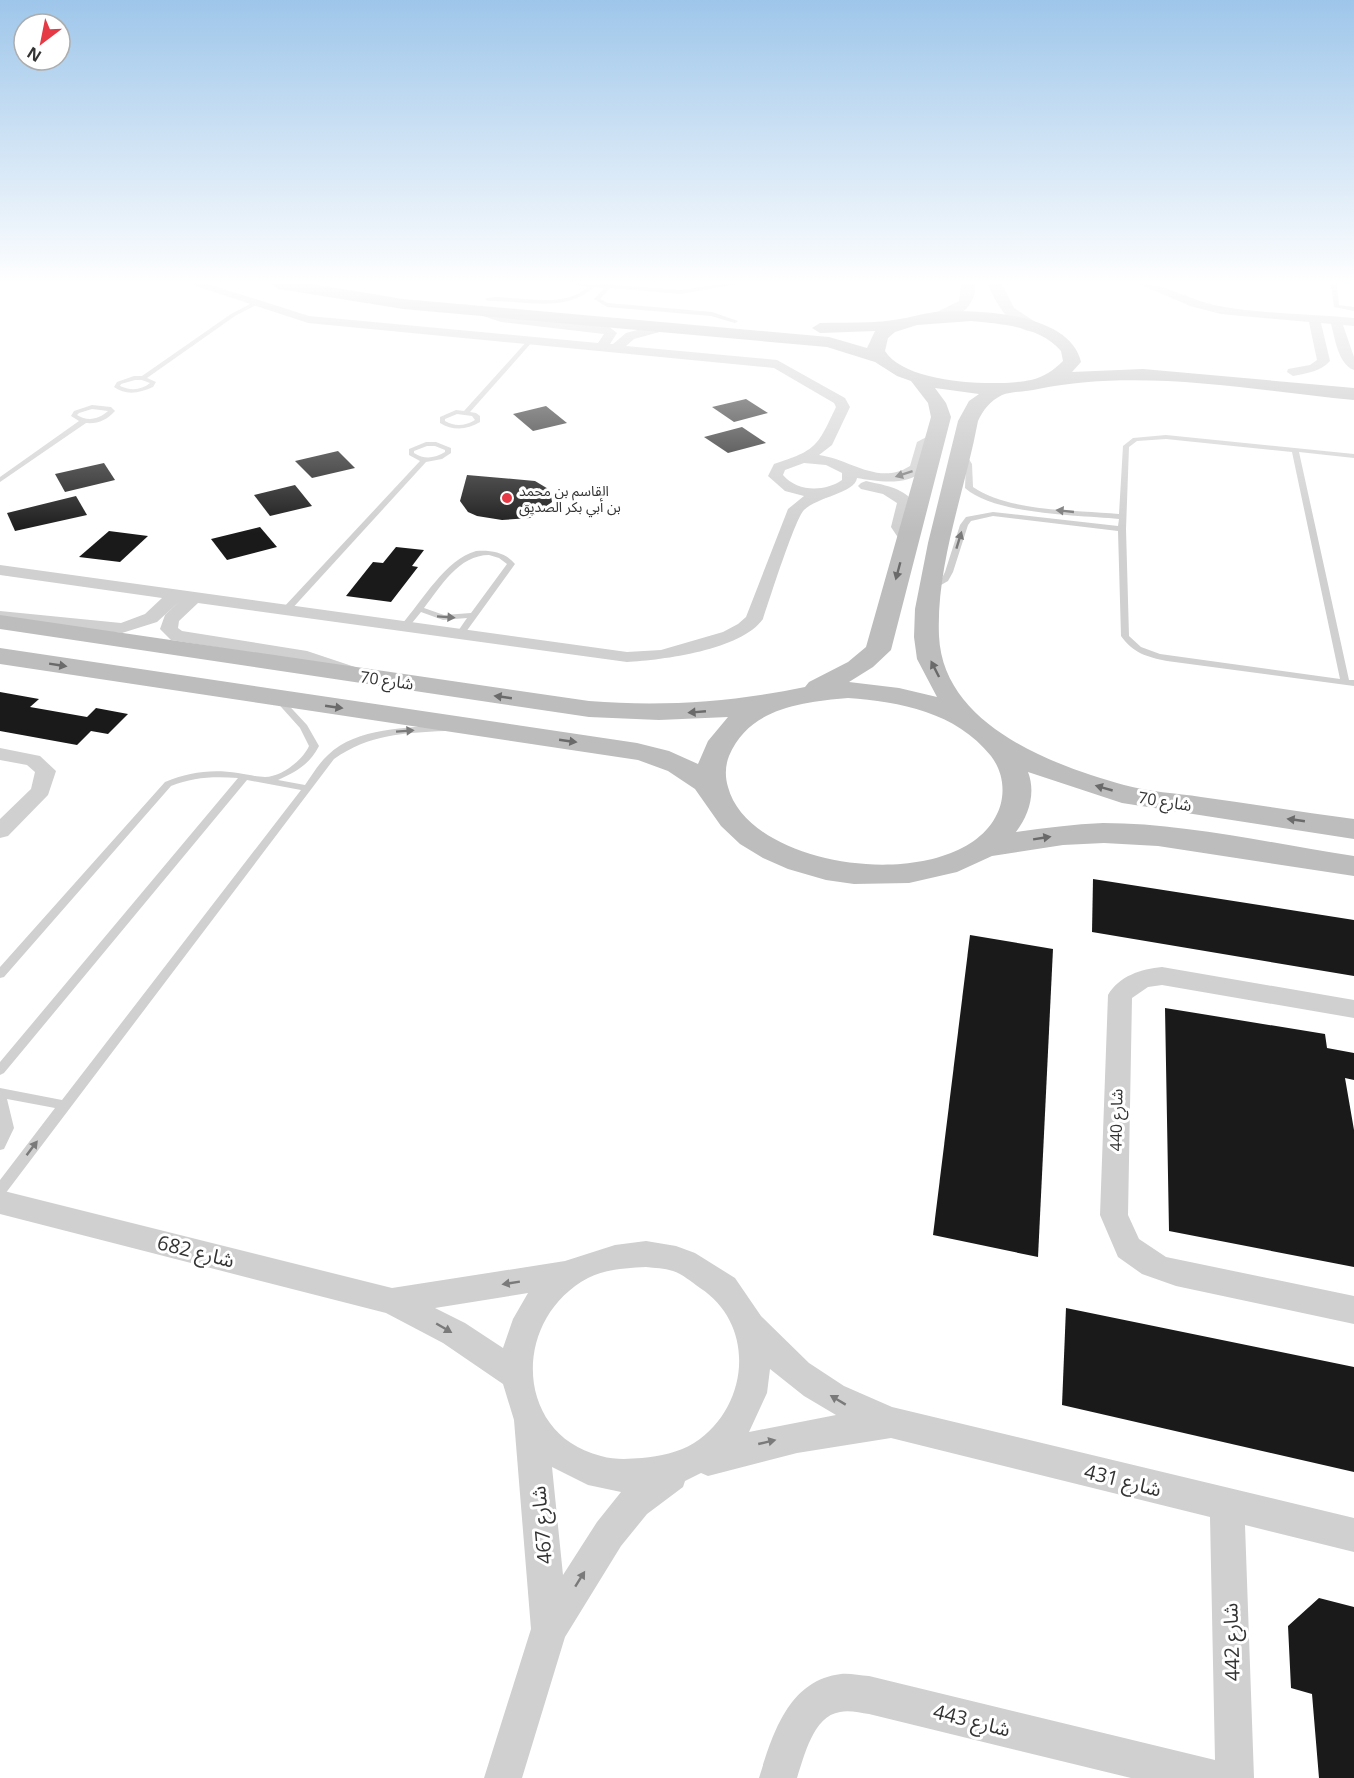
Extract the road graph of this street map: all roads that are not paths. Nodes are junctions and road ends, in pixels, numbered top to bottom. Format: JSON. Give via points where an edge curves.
{"nodes":[{"id":1,"x":159,"y":367,"type":"edge"},
{"id":2,"x":507,"y":367,"type":"edge"},
{"id":3,"x":783,"y":367,"type":"edge"},
{"id":4,"x":894,"y":367,"type":"edge"},
{"id":5,"x":1069,"y":367,"type":"edge"},
{"id":6,"x":1232,"y":367,"type":"edge"},
{"id":7,"x":1317,"y":367,"type":"edge"},
{"id":8,"x":1293,"y":372,"type":"junction"},
{"id":9,"x":143,"y":378,"type":"junction"},
{"id":10,"x":918,"y":378,"type":"junction"},
{"id":11,"x":1354,"y":378,"type":"edge"},
{"id":12,"x":1052,"y":379,"type":"junction"},
{"id":13,"x":1000,"y":388,"type":"junction"},
{"id":14,"x":1354,"y":394,"type":"edge"},
{"id":15,"x":466,"y":412,"type":"junction"},
{"id":16,"x":84,"y":421,"type":"junction"},
{"id":17,"x":936,"y":436,"type":"junction"},
{"id":18,"x":825,"y":445,"type":"junction"},
{"id":19,"x":1295,"y":450,"type":"junction"},
{"id":20,"x":963,"y":454,"type":"junction"},
{"id":21,"x":1354,"y":456,"type":"edge"},
{"id":22,"x":803,"y":459,"type":"junction"},
{"id":23,"x":424,"y":460,"type":"junction"},
{"id":24,"x":836,"y":463,"type":"junction"},
{"id":25,"x":849,"y":472,"type":"junction"},
{"id":26,"x":0,"y":480,"type":"edge"},
{"id":27,"x":784,"y":485,"type":"junction"},
{"id":28,"x":840,"y":488,"type":"junction"},
{"id":29,"x":821,"y":492,"type":"junction"},
{"id":30,"x":796,"y":509,"type":"junction"},
{"id":31,"x":1123,"y":517,"type":"junction"},
{"id":32,"x":1122,"y":529,"type":"junction"},
{"id":33,"x":906,"y":539,"type":"junction"},
{"id":34,"x":0,"y":570,"type":"edge"},
{"id":35,"x":930,"y":587,"type":"junction"},
{"id":36,"x":175,"y":594,"type":"junction"},
{"id":37,"x":194,"y":597,"type":"junction"},
{"id":38,"x":420,"y":609,"type":"junction"},
{"id":39,"x":286,"y":610,"type":"junction"},
{"id":40,"x":474,"y":615,"type":"junction"},
{"id":41,"x":0,"y":616,"type":"edge"},
{"id":42,"x":0,"y":622,"type":"edge"},
{"id":43,"x":405,"y":626,"type":"junction"},
{"id":44,"x":460,"y":634,"type":"junction"},
{"id":45,"x":0,"y":656,"type":"edge"},
{"id":46,"x":364,"y":676,"type":"junction"},
{"id":47,"x":1350,"y":682,"type":"edge"},
{"id":48,"x":808,"y":693,"type":"junction"},
{"id":49,"x":278,"y":699,"type":"junction"},
{"id":50,"x":776,"y":702,"type":"junction"},
{"id":51,"x":964,"y":719,"type":"junction"},
{"id":52,"x":469,"y":727,"type":"junction"},
{"id":53,"x":988,"y":735,"type":"junction"},
{"id":54,"x":0,"y":754,"type":"edge"},
{"id":55,"x":243,"y":778,"type":"junction"},
{"id":56,"x":264,"y":782,"type":"junction"},
{"id":57,"x":305,"y":788,"type":"junction"},
{"id":58,"x":714,"y":791,"type":"junction"},
{"id":59,"x":1354,"y":828,"type":"edge"},
{"id":60,"x":0,"y":831,"type":"edge"},
{"id":61,"x":984,"y":847,"type":"junction"},
{"id":62,"x":1354,"y":866,"type":"edge"},
{"id":63,"x":0,"y":974,"type":"edge"},
{"id":64,"x":1354,"y":1009,"type":"edge"},
{"id":65,"x":0,"y":1070,"type":"edge"},
{"id":66,"x":0,"y":1095,"type":"edge"},
{"id":67,"x":64,"y":1105,"type":"junction"},
{"id":68,"x":0,"y":1145,"type":"edge"},
{"id":69,"x":0,"y":1190,"type":"edge"},
{"id":70,"x":0,"y":1202,"type":"edge"},
{"id":71,"x":569,"y":1274,"type":"junction"},
{"id":72,"x":392,"y":1301,"type":"junction"},
{"id":73,"x":1354,"y":1310,"type":"edge"},
{"id":74,"x":744,"y":1312,"type":"junction"},
{"id":75,"x":516,"y":1375,"type":"junction"},
{"id":76,"x":530,"y":1421,"type":"junction"},
{"id":77,"x":892,"y":1423,"type":"junction"},
{"id":78,"x":683,"y":1469,"type":"junction"},
{"id":79,"x":1227,"y":1505,"type":"junction"},
{"id":80,"x":1354,"y":1535,"type":"edge"},
{"id":81,"x":549,"y":1629,"type":"junction"},
{"id":82,"x":503,"y":1778,"type":"edge"},
{"id":83,"x":778,"y":1778,"type":"edge"},
{"id":84,"x":1211,"y":1778,"type":"edge"},
{"id":85,"x":1235,"y":1778,"type":"edge"}],
"edges":[{"from":1,"to":9,"type":"lane"},
{"from":2,"to":15,"type":"lane"},
{"from":3,"to":18,"type":"street","via":[[840,401],[843,407]]},
{"from":4,"to":10,"type":"main road"},
{"from":5,"to":12,"type":"main road"},
{"from":6,"to":8,"type":"main road"},
{"from":7,"to":8,"type":"street"},
{"from":8,"to":11,"type":"main road"},
{"from":9,"to":9,"type":"lane","via":[[125,380],[117,387],[136,391],[151,386],[153,382]]},
{"from":10,"to":13,"type":"main road","via":[[957,386]]},
{"from":10,"to":17,"type":"main road","via":[[937,403],[941,417]]},
{"from":12,"to":13,"type":"main road"},
{"from":12,"to":14,"type":"main road","via":[[1143,374]]},
{"from":13,"to":20,"type":"main road","via":[[976,405],[968,421]]},
{"from":15,"to":15,"type":"lane","via":[[448,414],[442,422],[464,427],[478,421],[478,417]]},
{"from":16,"to":16,"type":"lane","via":[[103,418],[112,411],[102,406],[83,409],[74,416]]},
{"from":16,"to":26,"type":"lane"},
{"from":17,"to":25,"type":"street","one_way":true,"via":[[922,445],[917,468],[905,475],[873,477]]},
{"from":17,"to":33,"type":"main road"},
{"from":18,"to":22,"type":"street"},
{"from":18,"to":24,"type":"street"},
{"from":19,"to":21,"type":"lane"},
{"from":19,"to":31,"type":"lane","via":[[1166,437],[1136,439],[1126,446]]},
{"from":19,"to":47,"type":"lane"},
{"from":31,"to":20,"type":"lane","one_way":true,"via":[[984,499],[969,488],[969,464]]},
{"from":20,"to":35,"type":"main road"},
{"from":22,"to":24,"type":"street"},
{"from":22,"to":27,"type":"street","via":[[784,463],[775,471]]},
{"from":23,"to":23,"type":"lane","via":[[443,457],[449,449],[426,444],[411,450],[411,454]]},
{"from":23,"to":39,"type":"lane"},
{"from":24,"to":25,"type":"street"},
{"from":25,"to":28,"type":"street","via":[[850,481]]},
{"from":27,"to":29,"type":"street"},
{"from":27,"to":30,"type":"street"},
{"from":28,"to":29,"type":"street"},
{"from":28,"to":33,"type":"street","via":[[870,486],[902,497],[905,501],[899,527]]},
{"from":29,"to":30,"type":"street"},
{"from":30,"to":44,"type":"street","via":[[754,619],[729,636],[662,655],[640,657]]},
{"from":31,"to":32,"type":"lane"},
{"from":35,"to":32,"type":"lane","one_way":true,"via":[[945,579],[964,525],[980,515]]},
{"from":32,"to":47,"type":"lane","via":[[1125,636],[1131,646],[1167,658]]},
{"from":33,"to":48,"type":"main road","one_way":true,"via":[[878,650],[851,671]]},
{"from":34,"to":36,"type":"street"},
{"from":51,"to":35,"type":"main road","one_way":true,"via":[[930,659],[926,639]]},
{"from":36,"to":37,"type":"street"},
{"from":36,"to":41,"type":"street","via":[[151,618],[122,628]]},
{"from":37,"to":39,"type":"street"},
{"from":37,"to":46,"type":"street","via":[[171,619],[169,629],[177,636],[307,656]]},
{"from":38,"to":40,"type":"lane","one_way":true,"via":[[443,618]]},
{"from":38,"to":40,"type":"lane","via":[[463,558],[494,553],[506,557],[511,564]]},
{"from":38,"to":43,"type":"lane"},
{"from":39,"to":43,"type":"street"},
{"from":40,"to":44,"type":"lane"},
{"from":42,"to":46,"type":"main road","name":"شارع 70"},
{"from":43,"to":44,"type":"street"},
{"from":45,"to":49,"type":"main road","name":"شارع 70","one_way":true},
{"from":50,"to":46,"type":"main road","name":"شارع 70","one_way":true,"via":[[684,714],[636,714]]},
{"from":48,"to":50,"type":"main road"},
{"from":48,"to":51,"type":"main road","name":"شارع 70","via":[[890,693],[929,703]]},
{"from":49,"to":52,"type":"main road","name":"شارع 70","one_way":true},
{"from":49,"to":56,"type":"lane","via":[[304,727],[314,746],[297,768]]},
{"from":50,"to":58,"type":"main road","via":[[730,729],[717,748],[711,769]]},
{"from":51,"to":53,"type":"main road","name":"شارع 70"},
{"from":57,"to":52,"type":"lane","one_way":true,"via":[[346,744],[367,736]]},
{"from":52,"to":58,"type":"main road","name":"شارع 70","one_way":true,"via":[[656,756],[690,770]]},
{"from":59,"to":53,"type":"main road","name":"شارع 70","one_way":true,"via":[[1122,794],[1036,765]]},
{"from":53,"to":61,"type":"main road","via":[[1010,762],[1017,792],[1009,821]]},
{"from":54,"to":60,"type":"street","via":[[33,760],[46,771],[41,790]]},
{"from":55,"to":56,"type":"lane"},
{"from":55,"to":63,"type":"lane","via":[[196,773],[168,784]]},
{"from":55,"to":65,"type":"lane"},
{"from":56,"to":57,"type":"lane"},
{"from":57,"to":67,"type":"lane"},
{"from":58,"to":61,"type":"main road","via":[[730,819],[761,843],[826,869],[901,874],[948,865]]},
{"from":61,"to":62,"type":"main road","one_way":true,"via":[[1104,833],[1158,836]]},
{"from":64,"to":73,"type":"street","name":"شارع 440","via":[[1162,976],[1145,977],[1133,983],[1120,995],[1118,1012],[1114,1215],[1118,1233],[1132,1255],[1151,1265]]},
{"from":66,"to":67,"type":"lane"},
{"from":66,"to":68,"type":"lane","via":[[8,1128]]},
{"from":69,"to":67,"type":"lane","one_way":true},
{"from":70,"to":72,"type":"street","name":"شارع 682"},
{"from":71,"to":72,"type":"street","name":"شارع 682","one_way":true},
{"from":71,"to":74,"type":"street","name":"شارع 431","via":[[606,1258],[645,1254],[685,1262],[719,1282]]},
{"from":71,"to":75,"type":"street","via":[[546,1293],[528,1317],[518,1345]]},
{"from":72,"to":75,"type":"street","name":"شارع 682","one_way":true,"via":[[454,1333]]},
{"from":77,"to":74,"type":"street","name":"شارع 431","one_way":true,"via":[[844,1404],[791,1370],[765,1343]]},
{"from":74,"to":78,"type":"street","name":"شارع 467","via":[[757,1353],[753,1396],[730,1436]]},
{"from":75,"to":76,"type":"street","via":[[520,1399]]},
{"from":76,"to":78,"type":"street","via":[[549,1445],[576,1464],[607,1476],[641,1478]]},
{"from":76,"to":81,"type":"street","name":"شارع 467"},
{"from":78,"to":77,"type":"street","name":"شارع 431","one_way":true,"via":[[763,1442]]},
{"from":77,"to":79,"type":"street","name":"شارع 431"},
{"from":81,"to":78,"type":"street","name":"شارع 467","one_way":true,"via":[[635,1502]]},
{"from":79,"to":80,"type":"street","name":"شارع 431"},
{"from":79,"to":85,"type":"street","name":"شارع 442"},
{"from":81,"to":82,"type":"street","name":"شارع 467"},
{"from":83,"to":84,"type":"street","name":"شارع 443","via":[[791,1734],[811,1708],[837,1694],[869,1695]]}]}
